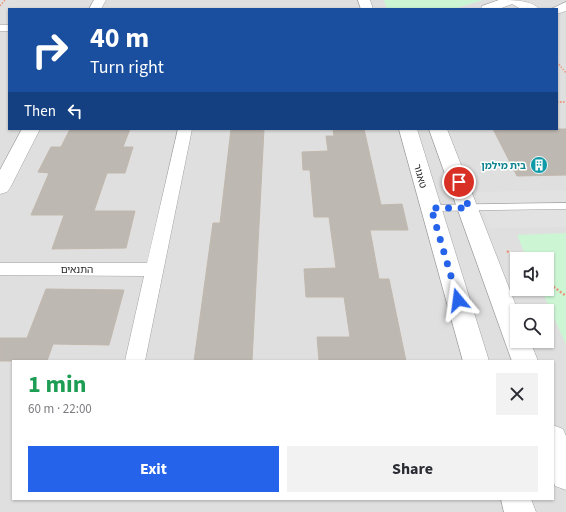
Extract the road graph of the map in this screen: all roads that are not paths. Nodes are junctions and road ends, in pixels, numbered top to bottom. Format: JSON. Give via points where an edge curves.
{"nodes":[{"id":1,"x":511,"y":0,"type":"edge"},
{"id":2,"x":515,"y":0,"type":"edge"},
{"id":3,"x":490,"y":8,"type":"edge"},
{"id":4,"x":530,"y":8,"type":"edge"},
{"id":5,"x":30,"y":130,"type":"edge"},
{"id":6,"x":185,"y":130,"type":"edge"},
{"id":7,"x":408,"y":130,"type":"edge"},
{"id":8,"x":438,"y":130,"type":"edge"},
{"id":9,"x":0,"y":188,"type":"edge"},
{"id":10,"x":566,"y":206,"type":"edge"},
{"id":11,"x":431,"y":208,"type":"junction"},
{"id":12,"x":469,"y":208,"type":"junction"},
{"id":13,"x":0,"y":268,"type":"edge"},
{"id":14,"x":155,"y":270,"type":"junction"},
{"id":15,"x":510,"y":321,"type":"edge"},
{"id":16,"x":520,"y":348,"type":"edge"},
{"id":17,"x":135,"y":360,"type":"edge"},
{"id":18,"x":476,"y":360,"type":"edge"},
{"id":19,"x":525,"y":360,"type":"edge"},
{"id":20,"x":554,"y":442,"type":"edge"},
{"id":21,"x":566,"y":475,"type":"edge"},
{"id":22,"x":516,"y":500,"type":"edge"},
{"id":23,"x":520,"y":512,"type":"edge"}],
"edges":[{"from":1,"to":3,"type":"street"},
{"from":2,"to":4,"type":"street"},
{"from":5,"to":9,"type":"street"},
{"from":6,"to":14,"type":"street"},
{"from":7,"to":11,"type":"street","name":"טאגור"},
{"from":8,"to":12,"type":"street"},
{"from":10,"to":12,"type":"lane"},
{"from":11,"to":12,"type":"lane"},
{"from":11,"to":18,"type":"street","name":"טאגור"},
{"from":12,"to":15,"type":"street"},
{"from":13,"to":14,"type":"street","name":"התנאים"},
{"from":14,"to":17,"type":"street"},
{"from":16,"to":19,"type":"street"},
{"from":20,"to":21,"type":"street"},
{"from":22,"to":23,"type":"street"}]}
